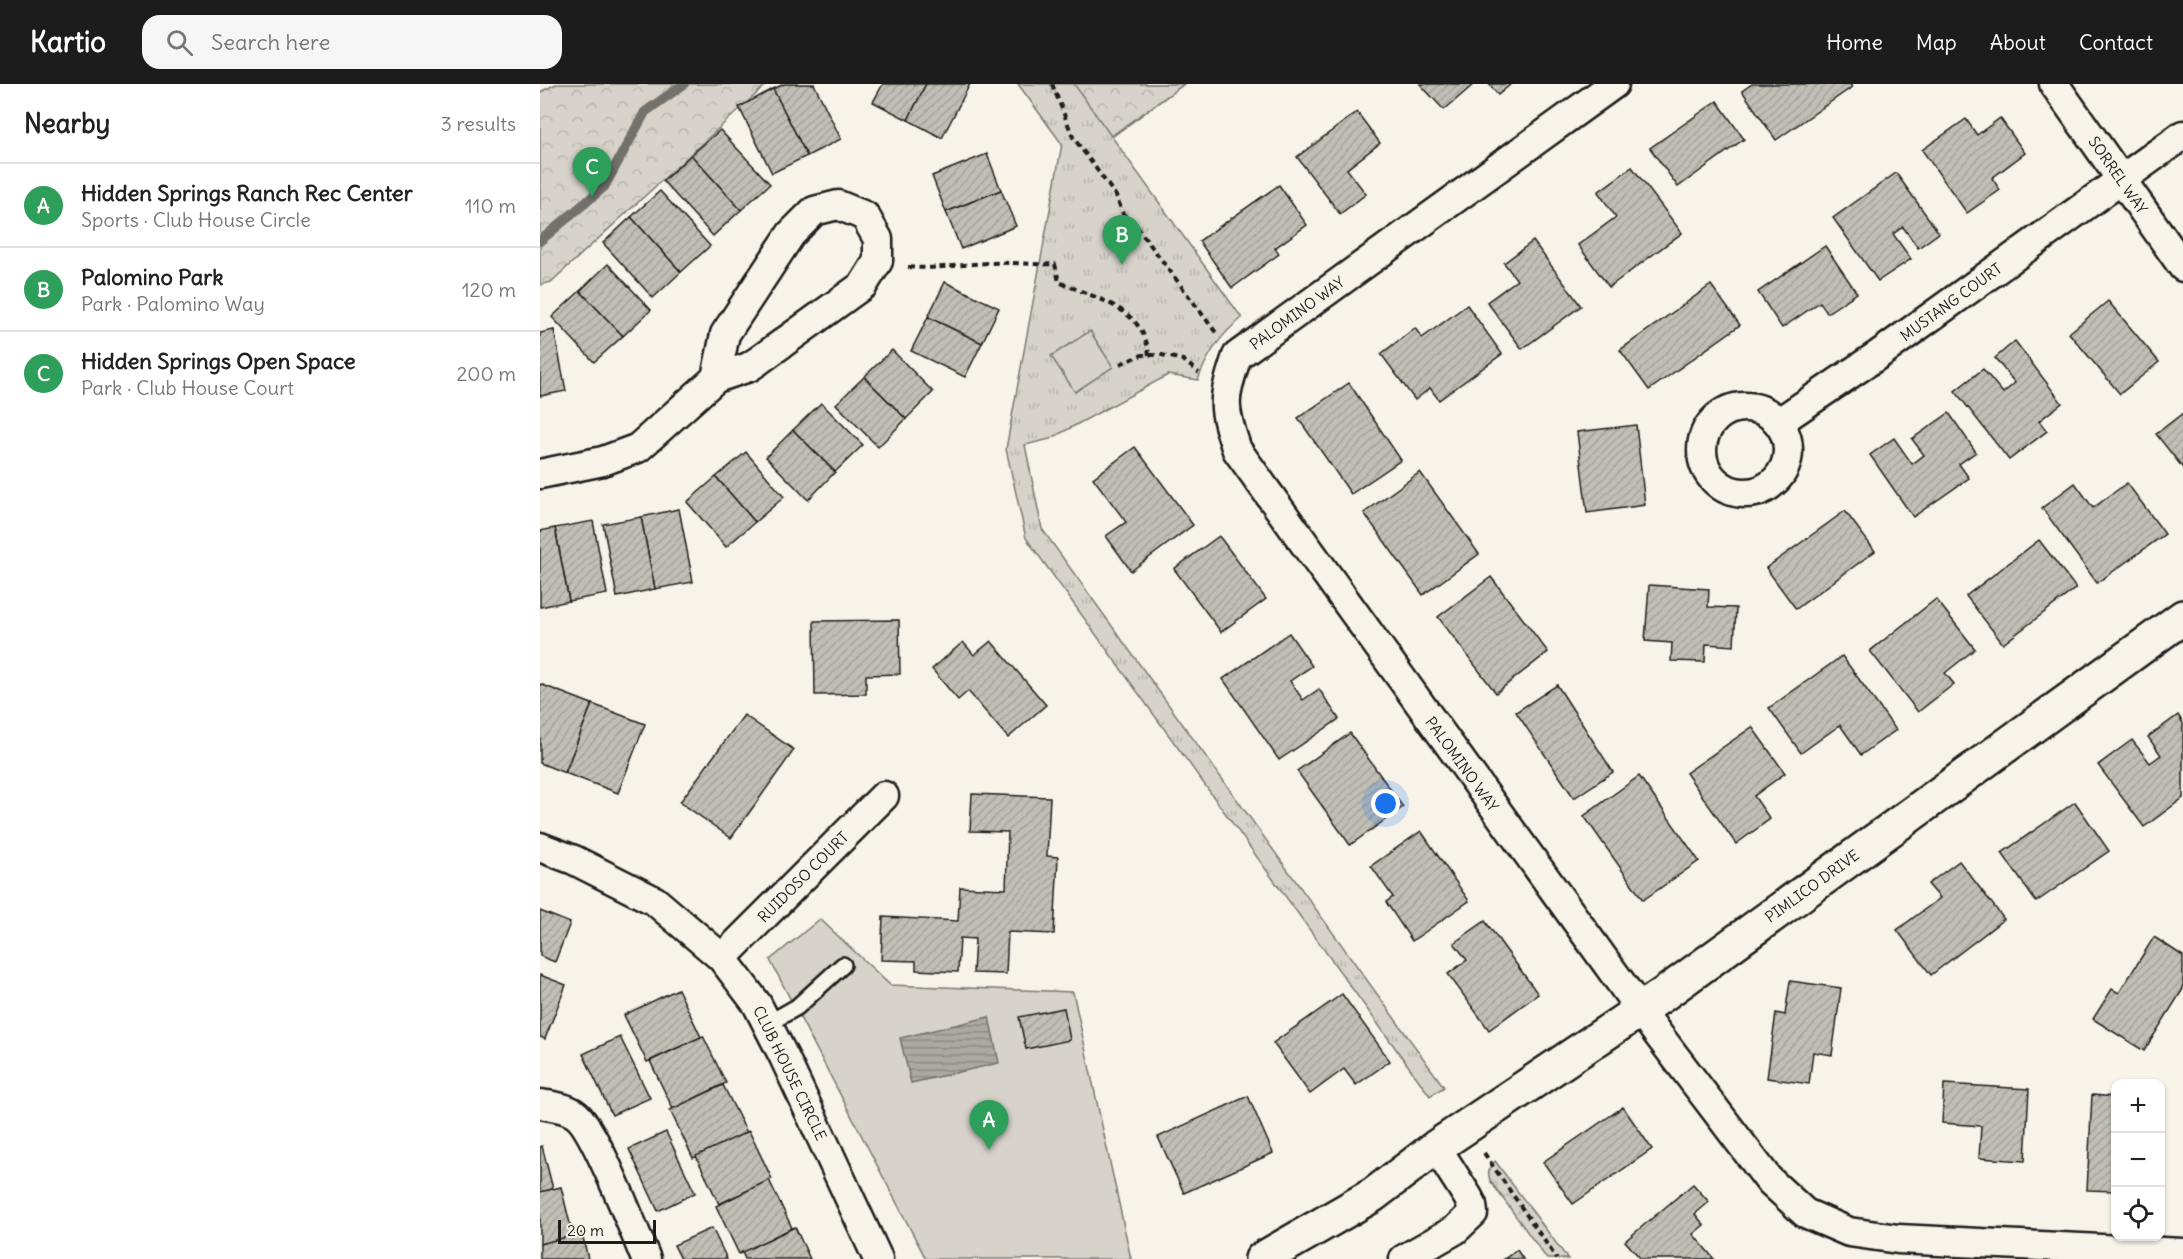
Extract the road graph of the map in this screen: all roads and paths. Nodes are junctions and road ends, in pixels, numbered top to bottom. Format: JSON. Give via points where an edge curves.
{"nodes":[{"id":1,"x":1052,"y":84,"type":"edge"},
{"id":2,"x":1614,"y":84,"type":"edge"},
{"id":3,"x":2054,"y":84,"type":"edge"},
{"id":4,"x":2183,"y":135,"type":"edge"},
{"id":5,"x":2122,"y":180,"type":"junction"},
{"id":6,"x":878,"y":261,"type":"junction"},
{"id":7,"x":2183,"y":267,"type":"edge"},
{"id":8,"x":1221,"y":339,"type":"dead end"},
{"id":9,"x":1149,"y":355,"type":"junction"},
{"id":10,"x":1120,"y":364,"type":"dead end"},
{"id":11,"x":1204,"y":376,"type":"dead end"},
{"id":12,"x":716,"y":378,"type":"junction"},
{"id":13,"x":1779,"y":422,"type":"dead end"},
{"id":14,"x":540,"y":474,"type":"edge"},
{"id":15,"x":2183,"y":617,"type":"edge"},
{"id":16,"x":884,"y":796,"type":"dead end"},
{"id":17,"x":540,"y":847,"type":"edge"},
{"id":18,"x":722,"y":958,"type":"junction"},
{"id":19,"x":843,"y":965,"type":"dead end"},
{"id":20,"x":1640,"y":1010,"type":"junction"},
{"id":21,"x":767,"y":1024,"type":"junction"},
{"id":22,"x":540,"y":1104,"type":"edge"},
{"id":23,"x":1436,"y":1147,"type":"junction"},
{"id":24,"x":1484,"y":1153,"type":"dead end"},
{"id":25,"x":1898,"y":1249,"type":"edge"},
{"id":26,"x":2183,"y":1252,"type":"edge"},
{"id":27,"x":646,"y":1259,"type":"edge"},
{"id":28,"x":878,"y":1259,"type":"edge"},
{"id":29,"x":1262,"y":1259,"type":"edge"},
{"id":30,"x":1404,"y":1259,"type":"edge"},
{"id":31,"x":1557,"y":1259,"type":"edge"}],
"edges":[{"from":1,"to":8,"type":"path","via":[[1073,137],[1116,196],[1123,214],[1134,223]]},
{"from":2,"to":20,"type":"street","name":"PALOMINO WAY","via":[[1237,356],[1225,391],[1225,414],[1237,450]]},
{"from":3,"to":5,"type":"street","name":"SORREL WAY"},
{"from":4,"to":5,"type":"street","name":"MUSTANG COURT"},
{"from":5,"to":7,"type":"street","name":"SORREL WAY"},
{"from":5,"to":13,"type":"street","name":"MUSTANG COURT"},
{"from":6,"to":9,"type":"path","via":[[925,269],[990,262],[1055,264],[1059,282],[1114,305],[1137,323],[1148,340]]},
{"from":6,"to":12,"type":"street","via":[[862,285],[782,344],[749,367]]},
{"from":6,"to":12,"type":"street","via":[[878,239],[865,216],[838,205],[814,211],[791,234],[725,334]]},
{"from":9,"to":10,"type":"path"},
{"from":9,"to":11,"type":"path","via":[[1183,360]]},
{"from":12,"to":14,"type":"street","via":[[638,448],[603,461]]},
{"from":15,"to":20,"type":"street","name":"PIMLICO DRIVE"},
{"from":16,"to":18,"type":"street","name":"RUIDOSO COURT"},
{"from":17,"to":18,"type":"street","name":"CLUB HOUSE CIRCLE","via":[[655,901]]},
{"from":18,"to":21,"type":"street","name":"CLUB HOUSE CIRCLE","via":[[757,1004]]},
{"from":19,"to":21,"type":"lane","via":[[797,1007]]},
{"from":20,"to":23,"type":"street","name":"PIMLICO DRIVE"},
{"from":20,"to":25,"type":"street","name":"PALOMINO WAY","via":[[1768,1179],[1805,1213]]},
{"from":21,"to":28,"type":"street","name":"CLUB HOUSE CIRCLE"},
{"from":22,"to":27,"type":"street","via":[[577,1115],[597,1145]]},
{"from":23,"to":29,"type":"street","name":"PIMLICO DRIVE","via":[[1373,1195]]},
{"from":23,"to":30,"type":"street","via":[[1468,1197],[1473,1213],[1455,1230]]},
{"from":24,"to":31,"type":"path"},
{"from":25,"to":26,"type":"street","name":"PALOMINO WAY"}]}
